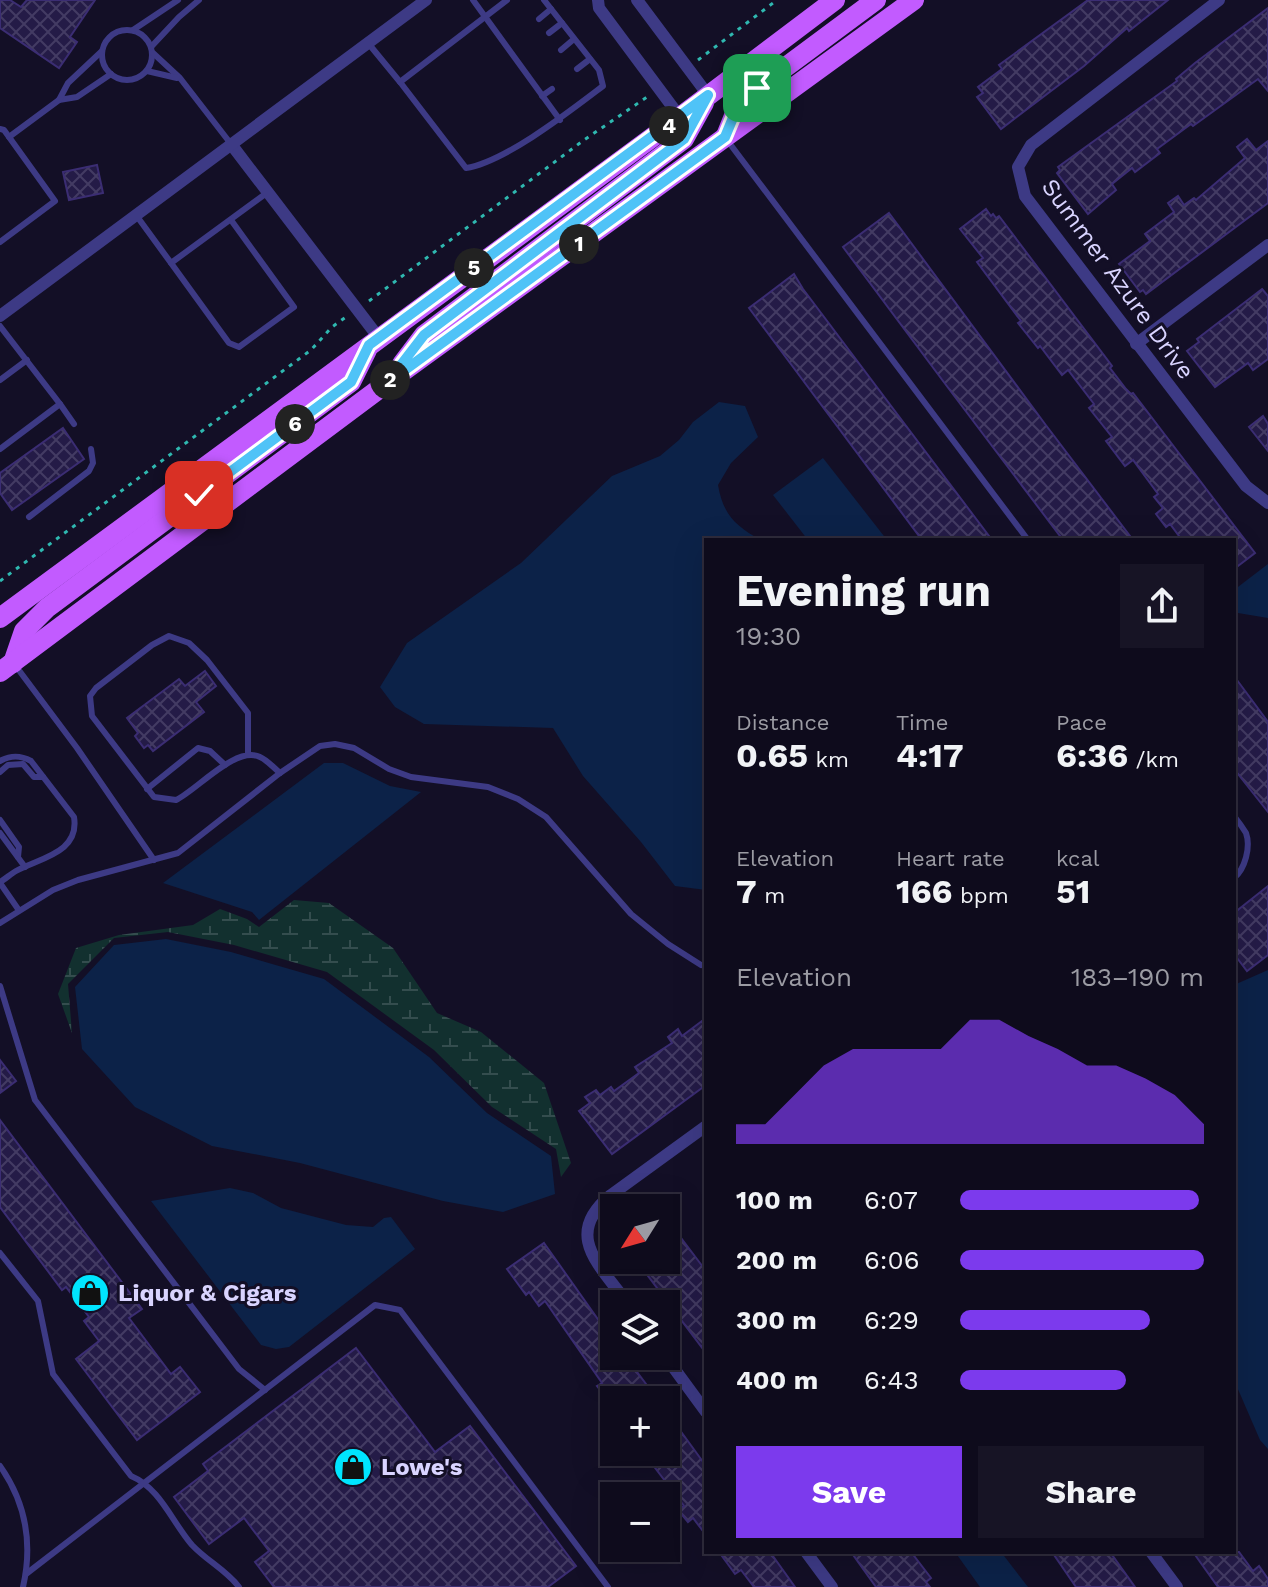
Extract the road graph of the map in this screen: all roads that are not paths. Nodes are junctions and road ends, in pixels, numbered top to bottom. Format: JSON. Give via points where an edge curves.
{"nodes":[{"id":1,"x":178,"y":0,"type":"edge"},
{"id":2,"x":199,"y":0,"type":"edge"},
{"id":3,"x":426,"y":0,"type":"edge"},
{"id":4,"x":473,"y":0,"type":"edge"},
{"id":5,"x":507,"y":0,"type":"edge"},
{"id":6,"x":544,"y":0,"type":"edge"},
{"id":7,"x":598,"y":0,"type":"edge"},
{"id":8,"x":637,"y":0,"type":"edge"},
{"id":9,"x":835,"y":0,"type":"edge"},
{"id":10,"x":876,"y":0,"type":"edge"},
{"id":11,"x":914,"y":0,"type":"edge"},
{"id":12,"x":1219,"y":0,"type":"edge"},
{"id":13,"x":551,"y":9,"type":"junction"},
{"id":14,"x":485,"y":17,"type":"junction"},
{"id":15,"x":539,"y":19,"type":"dead end"},
{"id":16,"x":562,"y":23,"type":"junction"},
{"id":17,"x":133,"y":30,"type":"junction"},
{"id":18,"x":549,"y":33,"type":"dead end"},
{"id":19,"x":514,"y":38,"type":"dead end"},
{"id":20,"x":574,"y":39,"type":"junction"},
{"id":21,"x":368,"y":43,"type":"junction"},
{"id":22,"x":505,"y":45,"type":"junction"},
{"id":23,"x":152,"y":50,"type":"junction"},
{"id":24,"x":561,"y":50,"type":"dead end"},
{"id":25,"x":102,"y":51,"type":"junction"},
{"id":26,"x":523,"y":53,"type":"dead end"},
{"id":27,"x":515,"y":59,"type":"junction"},
{"id":28,"x":590,"y":59,"type":"junction"},
{"id":29,"x":577,"y":69,"type":"dead end"},
{"id":30,"x":147,"y":71,"type":"junction"},
{"id":31,"x":539,"y":71,"type":"dead end"},
{"id":32,"x":111,"y":74,"type":"junction"},
{"id":33,"x":180,"y":78,"type":"junction"},
{"id":34,"x":530,"y":78,"type":"junction"},
{"id":35,"x":400,"y":82,"type":"junction"},
{"id":36,"x":552,"y":89,"type":"dead end"},
{"id":37,"x":708,"y":95,"type":"junction"},
{"id":38,"x":542,"y":96,"type":"junction"},
{"id":39,"x":59,"y":100,"type":"junction"},
{"id":40,"x":680,"y":117,"type":"junction"},
{"id":41,"x":560,"y":120,"type":"junction"},
{"id":42,"x":0,"y":129,"type":"edge"},
{"id":43,"x":9,"y":137,"type":"junction"},
{"id":44,"x":725,"y":137,"type":"junction"},
{"id":45,"x":231,"y":144,"type":"junction"},
{"id":46,"x":268,"y":192,"type":"junction"},
{"id":47,"x":136,"y":215,"type":"junction"},
{"id":48,"x":231,"y":220,"type":"junction"},
{"id":49,"x":0,"y":242,"type":"edge"},
{"id":50,"x":1268,"y":245,"type":"edge"},
{"id":51,"x":171,"y":263,"type":"junction"},
{"id":52,"x":0,"y":316,"type":"edge"},
{"id":53,"x":0,"y":326,"type":"edge"},
{"id":54,"x":374,"y":342,"type":"junction"},
{"id":55,"x":1136,"y":344,"type":"junction"},
{"id":56,"x":27,"y":360,"type":"junction"},
{"id":57,"x":0,"y":380,"type":"edge"},
{"id":58,"x":387,"y":383,"type":"junction"},
{"id":59,"x":60,"y":404,"type":"junction"},
{"id":60,"x":74,"y":424,"type":"dead end"},
{"id":61,"x":0,"y":449,"type":"edge"},
{"id":62,"x":91,"y":449,"type":"dead end"},
{"id":63,"x":1268,"y":503,"type":"edge"},
{"id":64,"x":29,"y":517,"type":"dead end"},
{"id":65,"x":1026,"y":538,"type":"edge"},
{"id":66,"x":0,"y":618,"type":"edge"},
{"id":67,"x":7,"y":667,"type":"edge"},
{"id":68,"x":248,"y":754,"type":"junction"},
{"id":69,"x":0,"y":761,"type":"edge"},
{"id":70,"x":225,"y":765,"type":"junction"},
{"id":71,"x":0,"y":772,"type":"edge"},
{"id":72,"x":280,"y":773,"type":"junction"},
{"id":73,"x":43,"y":777,"type":"junction"},
{"id":74,"x":147,"y":789,"type":"junction"},
{"id":75,"x":1236,"y":819,"type":"edge"},
{"id":76,"x":0,"y":820,"type":"edge"},
{"id":77,"x":0,"y":833,"type":"edge"},
{"id":78,"x":18,"y":857,"type":"junction"},
{"id":79,"x":154,"y":860,"type":"junction"},
{"id":80,"x":25,"y":867,"type":"junction"},
{"id":81,"x":1236,"y":876,"type":"edge"},
{"id":82,"x":0,"y":883,"type":"edge"},
{"id":83,"x":18,"y":909,"type":"junction"},
{"id":84,"x":0,"y":923,"type":"edge"},
{"id":85,"x":701,"y":965,"type":"dead end"},
{"id":86,"x":0,"y":986,"type":"edge"},
{"id":87,"x":704,"y":1127,"type":"edge"},
{"id":88,"x":0,"y":1253,"type":"edge"},
{"id":89,"x":618,"y":1290,"type":"edge"},
{"id":90,"x":675,"y":1370,"type":"edge"},
{"id":91,"x":265,"y":1390,"type":"junction"},
{"id":92,"x":704,"y":1409,"type":"edge"},
{"id":93,"x":0,"y":1466,"type":"edge"},
{"id":94,"x":146,"y":1482,"type":"junction"},
{"id":95,"x":807,"y":1554,"type":"edge"},
{"id":96,"x":1152,"y":1554,"type":"edge"},
{"id":97,"x":26,"y":1574,"type":"junction"},
{"id":98,"x":23,"y":1587,"type":"edge"},
{"id":99,"x":239,"y":1587,"type":"edge"},
{"id":100,"x":608,"y":1587,"type":"edge"},
{"id":101,"x":832,"y":1587,"type":"edge"},
{"id":102,"x":1177,"y":1587,"type":"edge"}],
"edges":[{"from":1,"to":17,"type":"lane"},
{"from":2,"to":23,"type":"lane"},
{"from":3,"to":21,"type":"street"},
{"from":4,"to":14,"type":"lane"},
{"from":5,"to":14,"type":"lane"},
{"from":6,"to":13,"type":"lane"},
{"from":7,"to":40,"type":"street"},
{"from":8,"to":37,"type":"street"},
{"from":9,"to":37,"type":"main road"},
{"from":10,"to":44,"type":"main road","via":[[740,101]]},
{"from":11,"to":44,"type":"main road"},
{"from":12,"to":55,"type":"street","name":"Summer Azure Drive","via":[[1031,145],[1018,167],[1025,196]]},
{"from":13,"to":15,"type":"lane"},
{"from":13,"to":16,"type":"lane"},
{"from":14,"to":22,"type":"lane"},
{"from":14,"to":35,"type":"lane"},
{"from":16,"to":18,"type":"lane"},
{"from":16,"to":20,"type":"lane"},
{"from":17,"to":23,"type":"lane"},
{"from":17,"to":25,"type":"lane","via":[[109,36]]},
{"from":19,"to":22,"type":"lane"},
{"from":20,"to":24,"type":"lane"},
{"from":20,"to":28,"type":"lane"},
{"from":21,"to":35,"type":"lane"},
{"from":21,"to":45,"type":"street"},
{"from":22,"to":27,"type":"lane"},
{"from":23,"to":30,"type":"lane"},
{"from":23,"to":33,"type":"lane"},
{"from":25,"to":32,"type":"lane"},
{"from":25,"to":39,"type":"lane","via":[[68,83]]},
{"from":26,"to":27,"type":"lane"},
{"from":27,"to":34,"type":"lane"},
{"from":28,"to":29,"type":"lane"},
{"from":28,"to":41,"type":"lane","via":[[603,86]]},
{"from":30,"to":32,"type":"lane","via":[[133,80]]},
{"from":30,"to":33,"type":"lane"},
{"from":31,"to":34,"type":"lane"},
{"from":32,"to":39,"type":"lane","via":[[77,97]]},
{"from":33,"to":45,"type":"lane"},
{"from":34,"to":38,"type":"lane"},
{"from":35,"to":41,"type":"lane","via":[[466,168],[481,165]]},
{"from":36,"to":38,"type":"lane"},
{"from":37,"to":40,"type":"main road"},
{"from":37,"to":58,"type":"main road","via":[[684,139],[424,335]]},
{"from":38,"to":41,"type":"lane"},
{"from":39,"to":43,"type":"lane"},
{"from":40,"to":54,"type":"main road"},
{"from":42,"to":43,"type":"lane"},
{"from":43,"to":49,"type":"lane","via":[[55,201]]},
{"from":44,"to":58,"type":"main road"},
{"from":44,"to":65,"type":"lane"},
{"from":45,"to":46,"type":"street"},
{"from":45,"to":47,"type":"street"},
{"from":46,"to":48,"type":"lane"},
{"from":46,"to":54,"type":"street"},
{"from":47,"to":51,"type":"lane"},
{"from":47,"to":52,"type":"street"},
{"from":48,"to":51,"type":"lane"},
{"from":48,"to":51,"type":"lane","via":[[294,307],[239,347],[229,343]]},
{"from":50,"to":55,"type":"street"},
{"from":53,"to":56,"type":"lane"},
{"from":54,"to":66,"type":"main road"},
{"from":54,"to":67,"type":"main road","via":[[351,382],[47,608],[24,631]]},
{"from":55,"to":63,"type":"street","name":"Summer Azure Drive","via":[[1246,486]]},
{"from":56,"to":57,"type":"lane"},
{"from":56,"to":59,"type":"lane"},
{"from":58,"to":67,"type":"main road"},
{"from":59,"to":60,"type":"lane"},
{"from":59,"to":61,"type":"lane"},
{"from":62,"to":64,"type":"lane","via":[[89,471]]},
{"from":67,"to":79,"type":"lane","via":[[77,748]]},
{"from":68,"to":70,"type":"lane"},
{"from":68,"to":72,"type":"lane"},
{"from":68,"to":74,"type":"lane","via":[[248,713],[207,660],[189,643],[169,636],[90,696],[92,716]]},
{"from":69,"to":73,"type":"lane","via":[[22,756]]},
{"from":70,"to":74,"type":"lane","via":[[176,800],[154,797]]},
{"from":70,"to":74,"type":"lane","via":[[198,748]]},
{"from":71,"to":73,"type":"lane","via":[[23,764],[34,777]]},
{"from":72,"to":79,"type":"lane","via":[[178,853]]},
{"from":72,"to":85,"type":"lane","via":[[320,746],[335,744],[411,777],[488,787],[518,799],[546,817],[631,914]]},
{"from":73,"to":80,"type":"lane","via":[[74,817],[75,827],[56,854]]},
{"from":75,"to":81,"type":"lane","via":[[1246,834],[1247,849]]},
{"from":76,"to":78,"type":"lane","via":[[19,847]]},
{"from":77,"to":78,"type":"lane"},
{"from":78,"to":80,"type":"lane"},
{"from":79,"to":83,"type":"lane","via":[[78,880]]},
{"from":80,"to":82,"type":"lane"},
{"from":82,"to":83,"type":"lane"},
{"from":83,"to":84,"type":"lane"},
{"from":86,"to":91,"type":"lane","via":[[35,1100],[239,1369]]},
{"from":87,"to":89,"type":"street","via":[[611,1195],[587,1222],[595,1258]]},
{"from":88,"to":94,"type":"lane","via":[[38,1301],[53,1374],[131,1476]]},
{"from":90,"to":92,"type":"street"},
{"from":91,"to":94,"type":"lane"},
{"from":91,"to":100,"type":"lane","via":[[375,1305],[400,1310]]},
{"from":93,"to":97,"type":"lane","via":[[26,1522]]},
{"from":94,"to":97,"type":"lane"},
{"from":94,"to":99,"type":"lane","via":[[191,1544]]},
{"from":95,"to":101,"type":"street"},
{"from":96,"to":102,"type":"street"},
{"from":97,"to":98,"type":"lane"}]}
